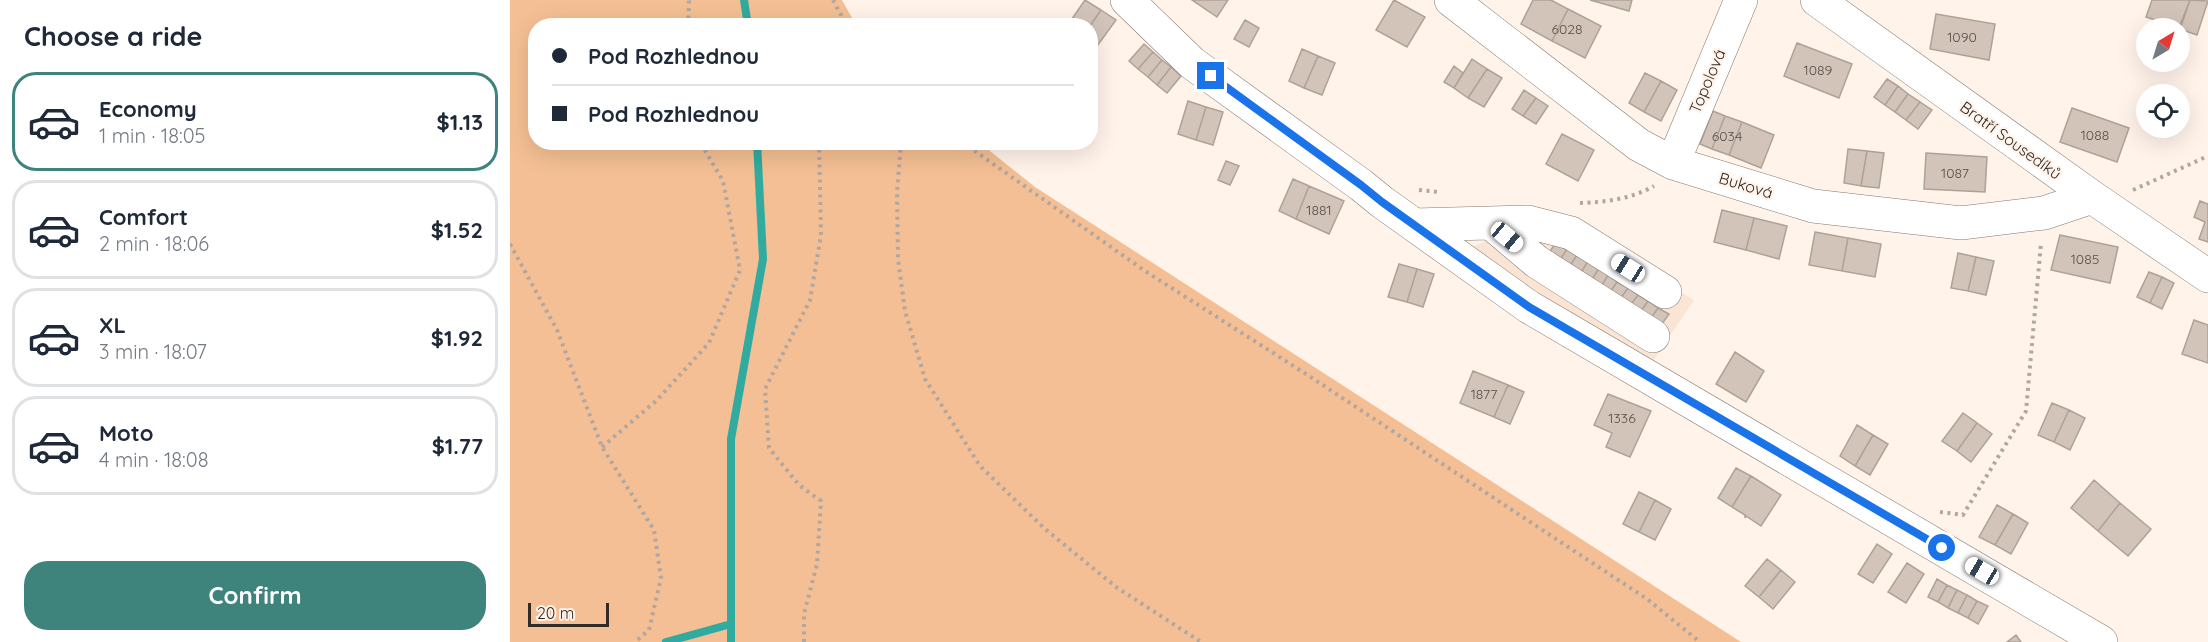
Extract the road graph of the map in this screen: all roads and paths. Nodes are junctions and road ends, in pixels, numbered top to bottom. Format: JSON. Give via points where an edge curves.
{"nodes":[{"id":1,"x":688,"y":0,"type":"edge"},
{"id":2,"x":833,"y":0,"type":"edge"},
{"id":3,"x":1127,"y":0,"type":"edge"},
{"id":4,"x":1450,"y":0,"type":"edge"},
{"id":5,"x":1741,"y":0,"type":"edge"},
{"id":6,"x":1817,"y":0,"type":"edge"},
{"id":7,"x":688,"y":18,"type":"edge"},
{"id":8,"x":842,"y":18,"type":"edge"},
{"id":9,"x":705,"y":150,"type":"edge"},
{"id":10,"x":819,"y":150,"type":"edge"},
{"id":11,"x":900,"y":150,"type":"edge"},
{"id":12,"x":973,"y":150,"type":"edge"},
{"id":13,"x":2208,"y":156,"type":"edge"},
{"id":14,"x":1673,"y":163,"type":"junction"},
{"id":15,"x":2097,"y":201,"type":"junction"},
{"id":16,"x":2044,"y":213,"type":"junction"},
{"id":17,"x":1492,"y":224,"type":"junction"},
{"id":18,"x":1414,"y":225,"type":"junction"},
{"id":19,"x":510,"y":244,"type":"edge"},
{"id":20,"x":2208,"y":276,"type":"edge"},
{"id":21,"x":1665,"y":292,"type":"dead end"},
{"id":22,"x":1653,"y":336,"type":"dead end"},
{"id":23,"x":602,"y":447,"type":"junction"},
{"id":24,"x":1929,"y":510,"type":"dead end"},
{"id":25,"x":635,"y":642,"type":"edge"},
{"id":26,"x":804,"y":642,"type":"edge"},
{"id":27,"x":1201,"y":642,"type":"edge"},
{"id":28,"x":1700,"y":642,"type":"edge"},
{"id":29,"x":2101,"y":642,"type":"edge"}],
"edges":[{"from":1,"to":7,"type":"path"},
{"from":2,"to":8,"type":"path"},
{"from":3,"to":18,"type":"street","via":[[1192,63]]},
{"from":4,"to":14,"type":"street","name":"Buková","via":[[1639,145]]},
{"from":5,"to":14,"type":"street","name":"Topolová"},
{"from":6,"to":15,"type":"street","name":"Bratří Sousedíků"},
{"from":9,"to":23,"type":"path","via":[[723,181],[740,270],[709,343],[656,401]]},
{"from":10,"to":26,"type":"path","via":[[821,235],[810,300],[765,389],[769,448],[799,485],[821,501],[817,564],[804,614]]},
{"from":11,"to":27,"type":"path","via":[[898,258],[905,311],[925,379],[980,465],[1045,530],[1107,580]]},
{"from":12,"to":28,"type":"path","via":[[1145,271],[1647,599]]},
{"from":13,"to":15,"type":"path"},
{"from":14,"to":16,"type":"street","name":"Buková","via":[[1813,206],[1961,223]]},
{"from":15,"to":16,"type":"street","name":"Buková"},
{"from":15,"to":20,"type":"street","name":"Bratří Sousedíků"},
{"from":16,"to":24,"type":"path","via":[[2026,411],[1963,515]]},
{"from":17,"to":18,"type":"street"},
{"from":17,"to":21,"type":"street","via":[[1528,222],[1571,233]]},
{"from":17,"to":22,"type":"street","via":[[1537,262]]},
{"from":18,"to":29,"type":"street","via":[[1529,307]]},
{"from":19,"to":23,"type":"path","via":[[557,330]]},
{"from":23,"to":25,"type":"path","via":[[654,530],[661,578],[649,630]]}]}
